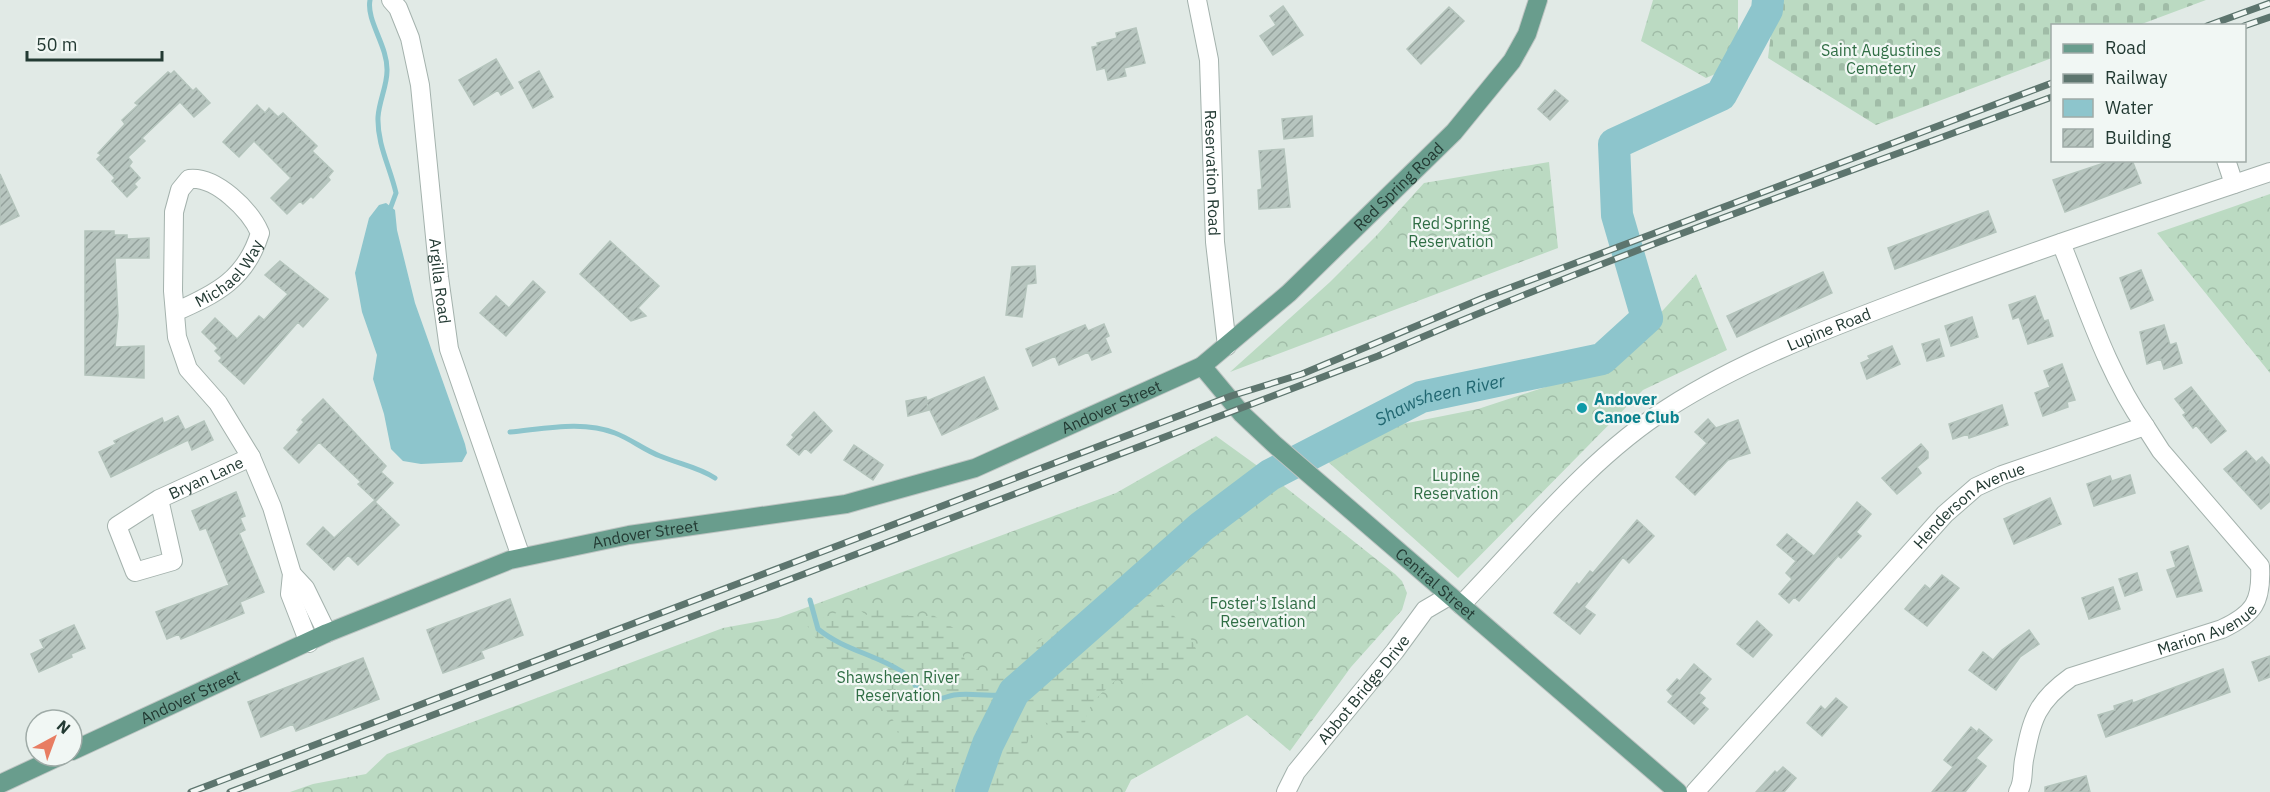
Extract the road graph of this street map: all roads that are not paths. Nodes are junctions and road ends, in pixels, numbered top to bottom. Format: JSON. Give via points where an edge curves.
{"nodes":[{"id":1,"x":390,"y":0,"type":"edge"},
{"id":2,"x":1197,"y":0,"type":"edge"},
{"id":3,"x":1538,"y":0,"type":"edge"},
{"id":4,"x":2227,"y":162,"type":"edge"},
{"id":5,"x":2270,"y":172,"type":"edge"},
{"id":6,"x":2234,"y":184,"type":"junction"},
{"id":7,"x":2061,"y":243,"type":"junction"},
{"id":8,"x":175,"y":312,"type":"junction"},
{"id":9,"x":1227,"y":346,"type":"junction"},
{"id":10,"x":1202,"y":366,"type":"junction"},
{"id":11,"x":2145,"y":426,"type":"junction"},
{"id":12,"x":251,"y":457,"type":"junction"},
{"id":13,"x":159,"y":499,"type":"dead end"},
{"id":14,"x":521,"y":557,"type":"junction"},
{"id":15,"x":292,"y":574,"type":"junction"},
{"id":16,"x":1455,"y":600,"type":"junction"},
{"id":17,"x":327,"y":633,"type":"junction"},
{"id":18,"x":309,"y":643,"type":"junction"},
{"id":19,"x":84,"y":746,"type":"edge"},
{"id":20,"x":34,"y":768,"type":"edge"},
{"id":21,"x":0,"y":784,"type":"edge"},
{"id":22,"x":1286,"y":792,"type":"edge"},
{"id":23,"x":1678,"y":792,"type":"edge"},
{"id":24,"x":1695,"y":792,"type":"edge"},
{"id":25,"x":2018,"y":792,"type":"edge"}],
"edges":[{"from":1,"to":14,"type":"street","name":"Argilla Road","via":[[398,8],[410,38],[420,85],[449,349]]},
{"from":2,"to":9,"type":"street","name":"Reservation Road","via":[[1209,60],[1215,242]]},
{"from":3,"to":9,"type":"main road","name":"Red Spring Road","via":[[1527,34],[1512,61],[1454,132],[1289,293]]},
{"from":4,"to":6,"type":"street"},
{"from":5,"to":6,"type":"street","name":"Lupine Road"},
{"from":6,"to":7,"type":"street","name":"Lupine Road"},
{"from":7,"to":11,"type":"street","via":[[2132,408]]},
{"from":7,"to":16,"type":"street","name":"Lupine Road","via":[[1797,340],[1667,408],[1601,459]]},
{"from":8,"to":8,"type":"street","name":"Michael Way","via":[[220,290],[254,254],[260,233],[254,218],[200,178],[189,179],[180,190],[174,212]]},
{"from":8,"to":12,"type":"street","name":"Michael Way","via":[[177,337],[188,369],[218,403]]},
{"from":9,"to":10,"type":"main road","name":"Andover Street"},
{"from":10,"to":14,"type":"main road","name":"Andover Street","via":[[964,471],[846,504],[629,535]]},
{"from":10,"to":16,"type":"main road","name":"Central Street","via":[[1242,414],[1274,444]]},
{"from":11,"to":24,"type":"street","name":"Henderson Avenue","via":[[1976,487],[1945,514]]},
{"from":11,"to":25,"type":"street","name":"Marion Avenue","via":[[2161,451],[2260,566],[2261,589],[2246,617],[2222,629],[2071,677],[2054,690],[2040,704],[2031,729]]},
{"from":12,"to":13,"type":"street","name":"Bryan Lane"},
{"from":12,"to":15,"type":"street","name":"Michael Way","via":[[272,507]]},
{"from":14,"to":17,"type":"main road","name":"Andover Street"},
{"from":15,"to":17,"type":"street","name":"Michael Way","via":[[305,588]]},
{"from":15,"to":18,"type":"street","name":"Michael Way","via":[[290,594]]},
{"from":16,"to":22,"type":"street","name":"Abbot Bridge Drive","via":[[1425,610],[1296,772]]},
{"from":16,"to":23,"type":"main road","name":"Central Street"},
{"from":17,"to":18,"type":"main road","name":"Andover Street"},
{"from":18,"to":19,"type":"main road","name":"Andover Street"},
{"from":20,"to":21,"type":"main road"}]}
